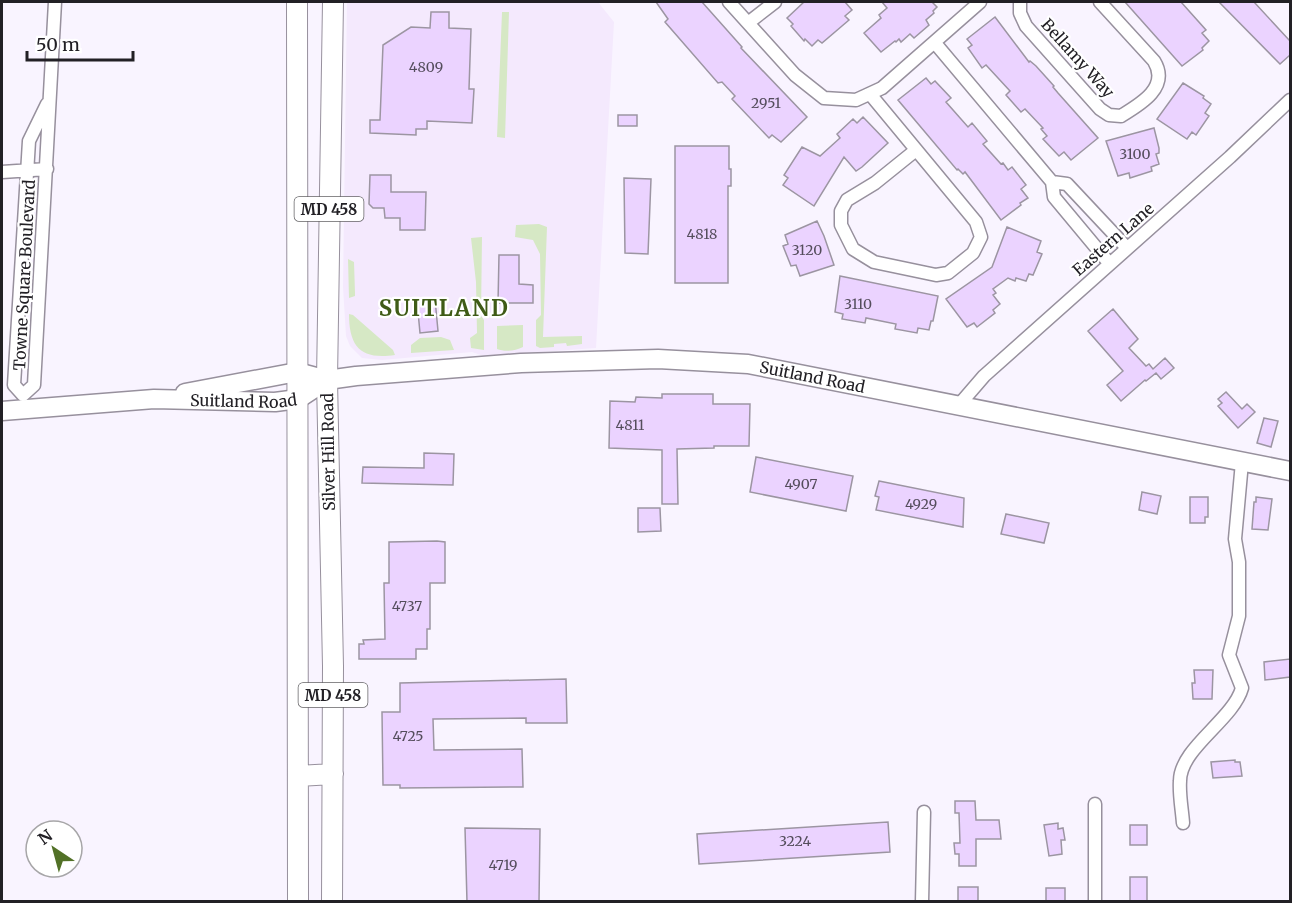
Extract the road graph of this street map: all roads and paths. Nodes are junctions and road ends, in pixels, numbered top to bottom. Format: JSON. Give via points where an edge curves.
{"nodes":[{"id":1,"x":55,"y":2,"type":"edge"},
{"id":2,"x":297,"y":2,"type":"edge"},
{"id":3,"x":333,"y":2,"type":"edge"},
{"id":4,"x":729,"y":2,"type":"edge"},
{"id":5,"x":775,"y":2,"type":"edge"},
{"id":6,"x":980,"y":2,"type":"edge"},
{"id":7,"x":1020,"y":2,"type":"edge"},
{"id":8,"x":1100,"y":2,"type":"edge"},
{"id":9,"x":748,"y":23,"type":"junction"},
{"id":10,"x":935,"y":44,"type":"junction"},
{"id":11,"x":870,"y":93,"type":"junction"},
{"id":12,"x":50,"y":98,"type":"junction"},
{"id":13,"x":1290,"y":100,"type":"edge"},
{"id":14,"x":916,"y":150,"type":"junction"},
{"id":15,"x":46,"y":169,"type":"junction"},
{"id":16,"x":27,"y":170,"type":"junction"},
{"id":17,"x":2,"y":172,"type":"edge"},
{"id":18,"x":1052,"y":182,"type":"junction"},
{"id":19,"x":1126,"y":248,"type":"junction"},
{"id":20,"x":1109,"y":263,"type":"junction"},
{"id":21,"x":297,"y":372,"type":"junction"},
{"id":22,"x":327,"y":380,"type":"junction"},
{"id":23,"x":154,"y":399,"type":"junction"},
{"id":24,"x":298,"y":399,"type":"junction"},
{"id":25,"x":23,"y":402,"type":"junction"},
{"id":26,"x":959,"y":405,"type":"junction"},
{"id":27,"x":2,"y":411,"type":"edge"},
{"id":28,"x":1242,"y":462,"type":"junction"},
{"id":29,"x":1290,"y":471,"type":"edge"},
{"id":30,"x":333,"y":774,"type":"junction"},
{"id":31,"x":298,"y":776,"type":"junction"},
{"id":32,"x":1095,"y":804,"type":"dead end"},
{"id":33,"x":924,"y":812,"type":"dead end"},
{"id":34,"x":1183,"y":823,"type":"dead end"},
{"id":35,"x":298,"y":902,"type":"edge"},
{"id":36,"x":332,"y":902,"type":"edge"},
{"id":37,"x":922,"y":902,"type":"edge"},
{"id":38,"x":1095,"y":902,"type":"edge"}],
"edges":[{"from":1,"to":12,"type":"street","name":"Towne Square Boulevard"},
{"from":2,"to":21,"type":"main road","name":"Silver Hill Road","number":"MD 458"},
{"from":3,"to":22,"type":"main road","name":"Silver Hill Road","number":"MD 458"},
{"from":4,"to":9,"type":"street"},
{"from":5,"to":9,"type":"street"},
{"from":6,"to":10,"type":"street"},
{"from":7,"to":8,"type":"street","name":"Bellamy Way","via":[[1026,26],[1100,109],[1121,116],[1150,95],[1160,78],[1159,69]]},
{"from":9,"to":11,"type":"street","via":[[795,75],[824,98],[856,100]]},
{"from":10,"to":11,"type":"street","via":[[882,88]]},
{"from":10,"to":18,"type":"street"},
{"from":11,"to":14,"type":"street"},
{"from":12,"to":15,"type":"street","name":"Towne Square Boulevard"},
{"from":12,"to":16,"type":"street","name":"Towne Square Boulevard","via":[[29,141]]},
{"from":13,"to":19,"type":"street","name":"Eastern Lane"},
{"from":14,"to":14,"type":"street","via":[[976,222],[981,237],[973,253],[948,273],[936,275],[873,262],[853,249],[841,225],[841,211],[847,200]]},
{"from":15,"to":16,"type":"street"},
{"from":15,"to":25,"type":"street","name":"Towne Square Boulevard","via":[[34,385]]},
{"from":16,"to":17,"type":"street"},
{"from":16,"to":25,"type":"street","name":"Towne Square Boulevard","via":[[14,385]]},
{"from":18,"to":19,"type":"street","via":[[1067,184]]},
{"from":18,"to":20,"type":"street","via":[[1054,197]]},
{"from":19,"to":20,"type":"street","name":"Eastern Lane"},
{"from":20,"to":26,"type":"street","name":"Eastern Lane","via":[[984,376]]},
{"from":21,"to":22,"type":"main road","name":"Suitland Road"},
{"from":21,"to":23,"type":"main road","name":"Suitland Road"},
{"from":21,"to":24,"type":"main road","name":"Silver Hill Road","number":"MD 458"},
{"from":22,"to":24,"type":"main road","name":"Suitland Road"},
{"from":22,"to":26,"type":"main road","name":"Suitland Road","via":[[521,363],[664,359],[748,364]]},
{"from":22,"to":30,"type":"main road","name":"Silver Hill Road","number":"MD 458"},
{"from":23,"to":24,"type":"main road","name":"Suitland Road"},
{"from":23,"to":25,"type":"main road","name":"Suitland Road"},
{"from":24,"to":31,"type":"main road","name":"Silver Hill Road","number":"MD 458"},
{"from":25,"to":27,"type":"main road","name":"Suitland Road"},
{"from":26,"to":28,"type":"main road","name":"Suitland Road"},
{"from":28,"to":29,"type":"main road","name":"Suitland Road"},
{"from":28,"to":34,"type":"street","via":[[1235,539],[1239,616],[1229,655],[1242,688],[1233,708],[1202,739],[1183,767],[1179,780]]},
{"from":30,"to":31,"type":"main road"},
{"from":30,"to":36,"type":"main road","name":"Silver Hill Road","number":"MD 458"},
{"from":31,"to":35,"type":"main road","name":"Silver Hill Road","number":"MD 458"},
{"from":32,"to":38,"type":"street"},
{"from":33,"to":37,"type":"street"}]}
